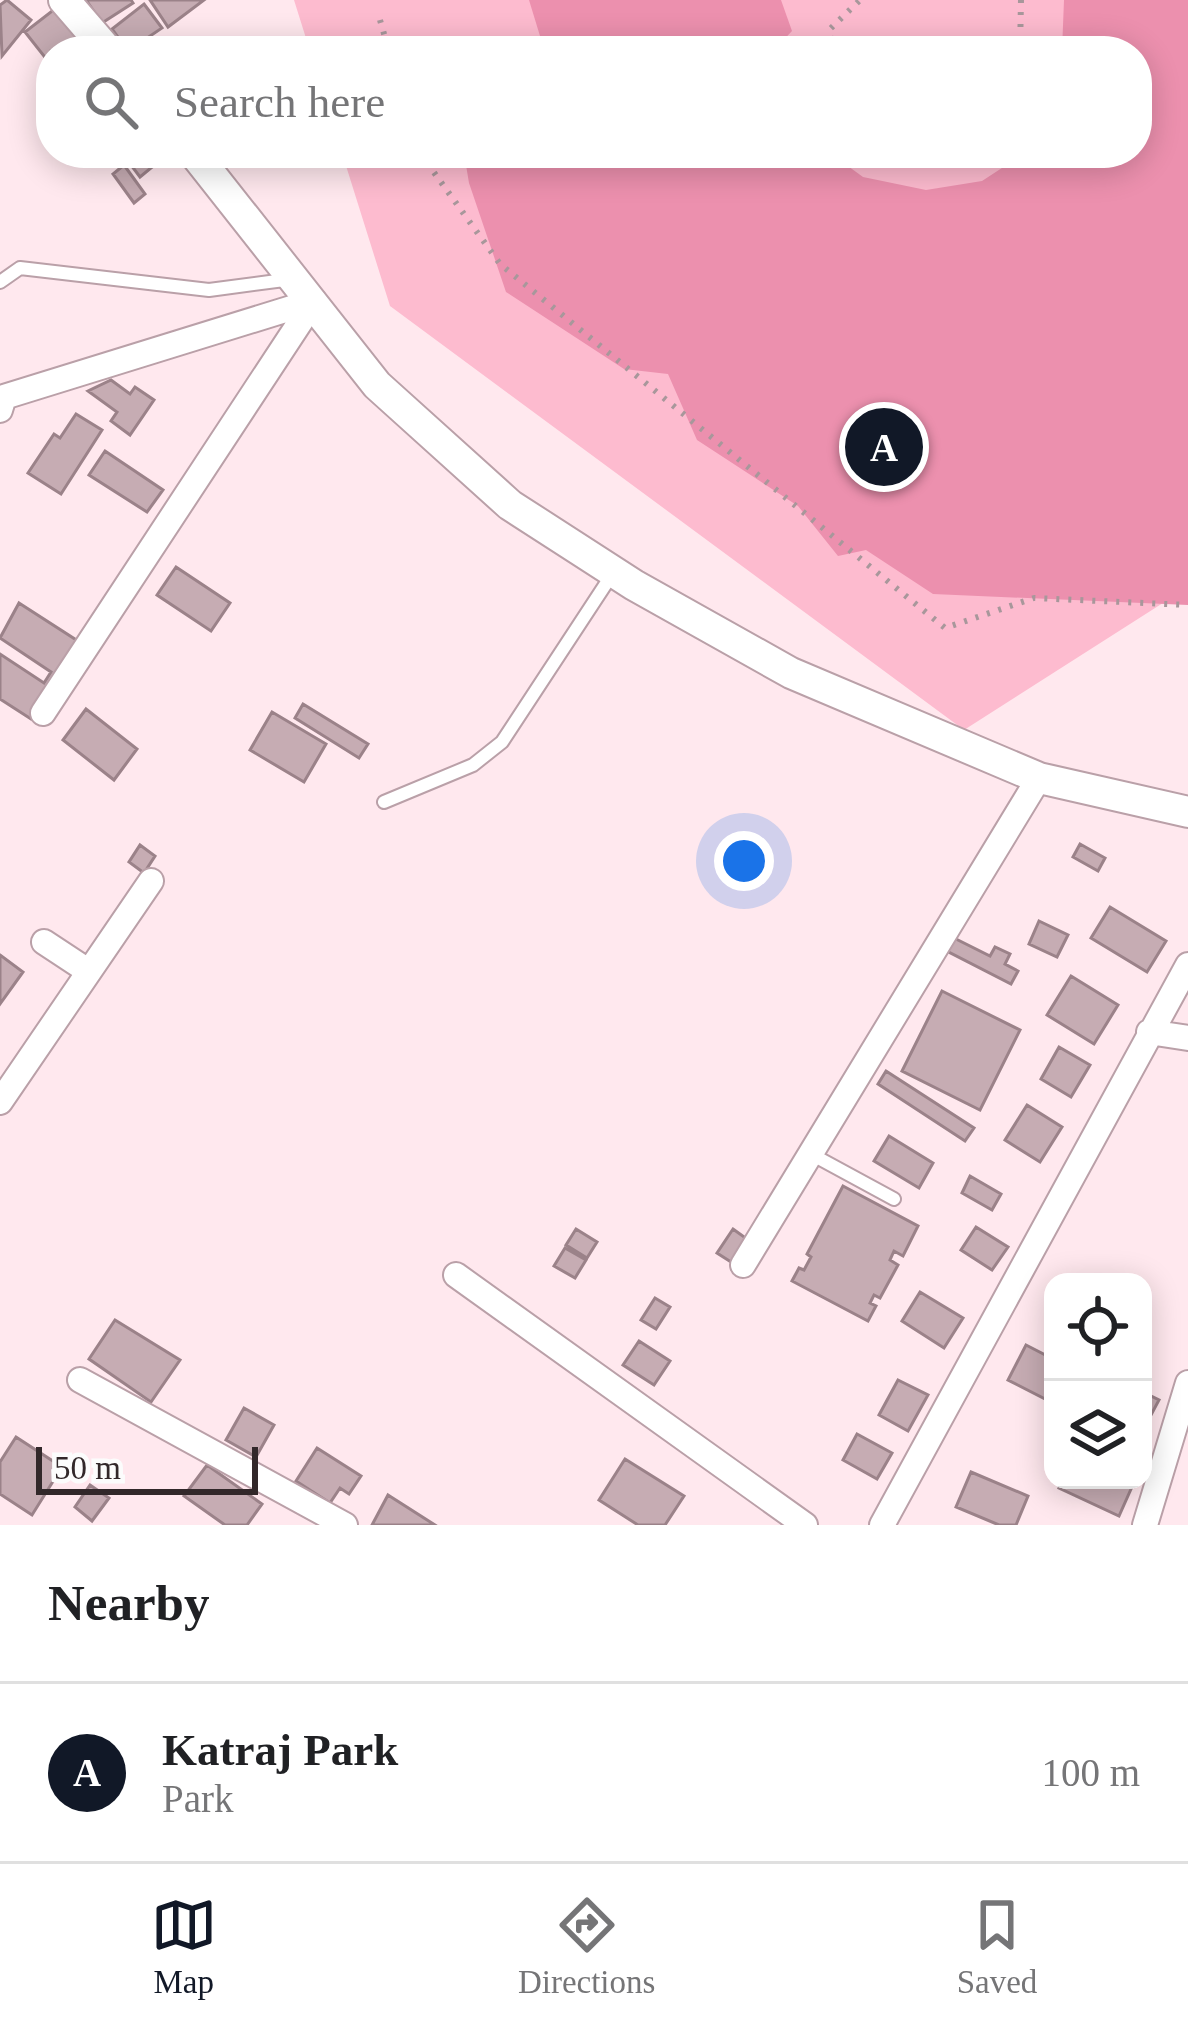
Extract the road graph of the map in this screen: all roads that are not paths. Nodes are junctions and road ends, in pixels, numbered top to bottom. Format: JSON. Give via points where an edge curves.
{"nodes":[{"id":1,"x":64,"y":0,"type":"edge"},
{"id":2,"x":95,"y":36,"type":"edge"},
{"id":3,"x":206,"y":168,"type":"edge"},
{"id":4,"x":0,"y":282,"type":"edge"},
{"id":5,"x":305,"y":290,"type":"junction"},
{"id":6,"x":1,"y":402,"type":"edge"},
{"id":7,"x":614,"y":572,"type":"junction"},
{"id":8,"x":43,"y":713,"type":"dead end"},
{"id":9,"x":1039,"y":778,"type":"junction"},
{"id":10,"x":385,"y":802,"type":"dead end"},
{"id":11,"x":1188,"y":812,"type":"edge"},
{"id":12,"x":152,"y":881,"type":"dead end"},
{"id":13,"x":44,"y":942,"type":"dead end"},
{"id":14,"x":1188,"y":965,"type":"edge"},
{"id":15,"x":88,"y":970,"type":"junction"},
{"id":16,"x":1149,"y":1032,"type":"junction"},
{"id":17,"x":1188,"y":1038,"type":"edge"},
{"id":18,"x":0,"y":1102,"type":"edge"},
{"id":19,"x":811,"y":1154,"type":"junction"},
{"id":20,"x":894,"y":1199,"type":"dead end"},
{"id":21,"x":743,"y":1264,"type":"dead end"},
{"id":22,"x":456,"y":1275,"type":"dead end"},
{"id":23,"x":80,"y":1380,"type":"dead end"},
{"id":24,"x":1188,"y":1383,"type":"edge"},
{"id":25,"x":345,"y":1525,"type":"edge"},
{"id":26,"x":806,"y":1525,"type":"edge"},
{"id":27,"x":882,"y":1525,"type":"edge"},
{"id":28,"x":1145,"y":1525,"type":"edge"}],
"edges":[{"from":1,"to":2,"type":"street"},
{"from":3,"to":5,"type":"street"},
{"from":4,"to":5,"type":"lane","via":[[20,268],[208,290]]},
{"from":5,"to":6,"type":"street"},
{"from":5,"to":7,"type":"street","via":[[377,385],[446,452]]},
{"from":5,"to":8,"type":"street"},
{"from":7,"to":9,"type":"street","via":[[791,673]]},
{"from":7,"to":10,"type":"lane","via":[[502,742],[473,765]]},
{"from":9,"to":11,"type":"street"},
{"from":9,"to":19,"type":"street"},
{"from":12,"to":15,"type":"street"},
{"from":13,"to":15,"type":"street"},
{"from":14,"to":16,"type":"street"},
{"from":15,"to":18,"type":"street"},
{"from":16,"to":17,"type":"street"},
{"from":16,"to":27,"type":"street"},
{"from":19,"to":20,"type":"lane"},
{"from":19,"to":21,"type":"street"},
{"from":22,"to":26,"type":"street"},
{"from":23,"to":25,"type":"street"},
{"from":24,"to":28,"type":"street"}]}
